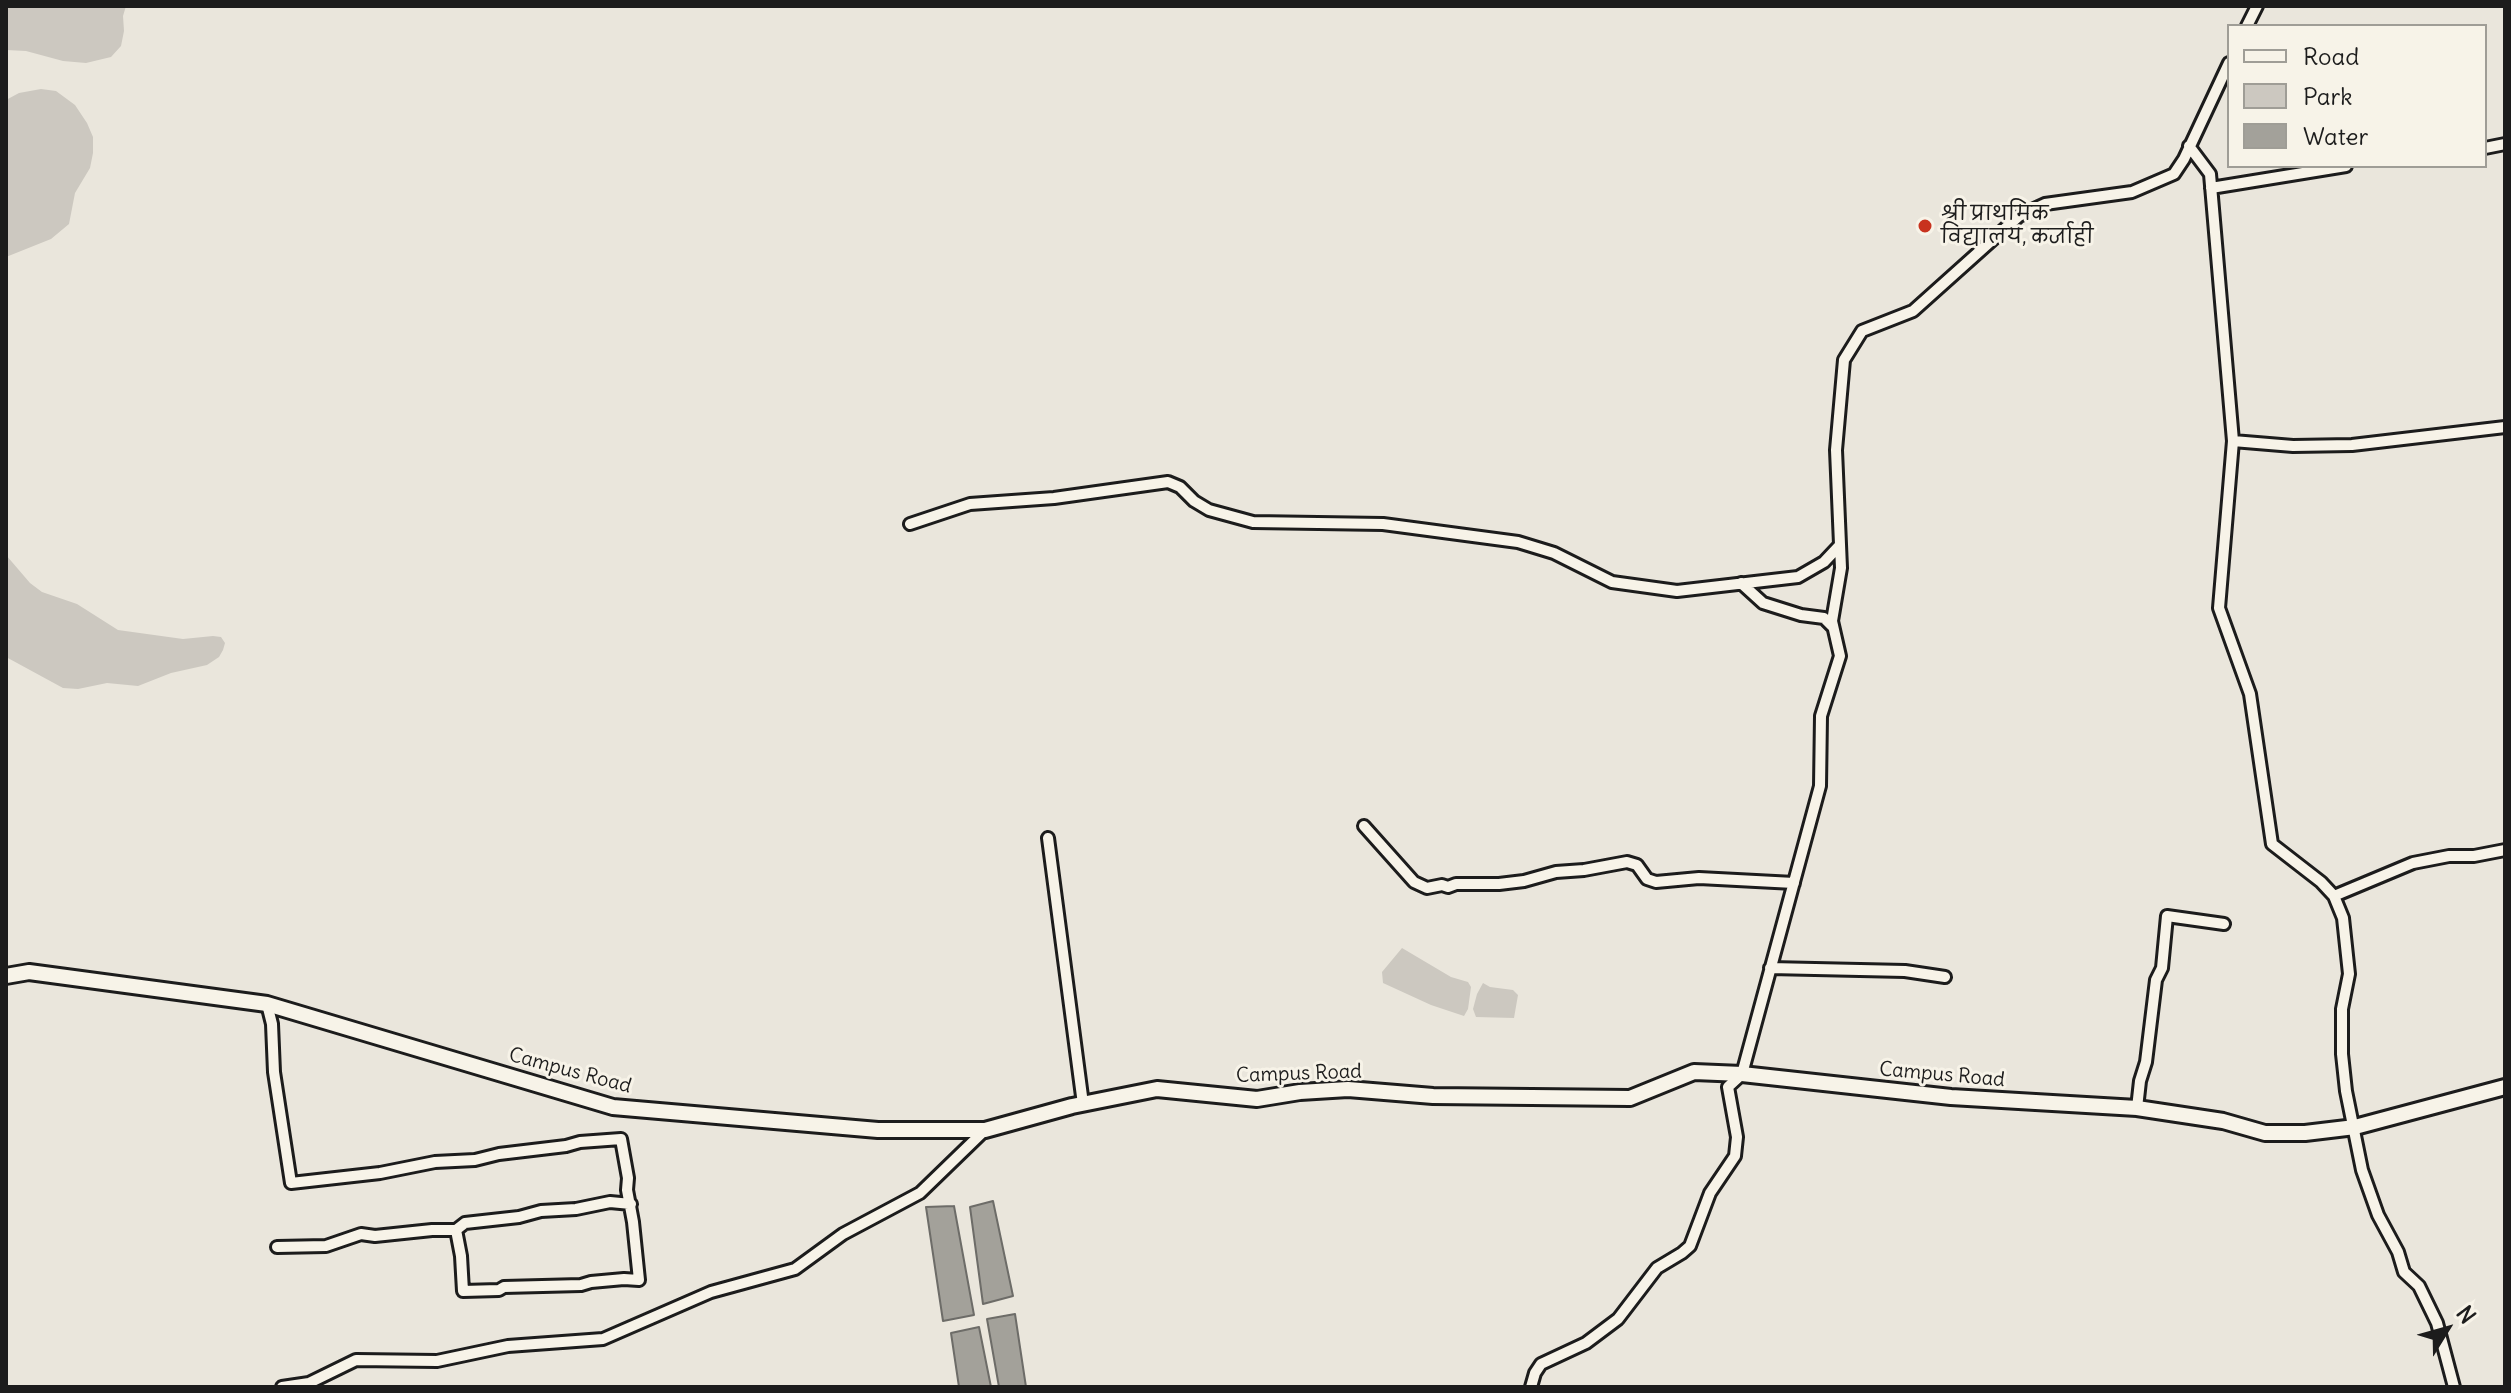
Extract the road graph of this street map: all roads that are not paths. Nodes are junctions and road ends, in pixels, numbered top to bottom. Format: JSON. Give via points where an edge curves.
{"nodes":[{"id":1,"x":2257,"y":6,"type":"edge"},
{"id":2,"x":2248,"y":24,"type":"edge"},
{"id":3,"x":2227,"y":67,"type":"edge"},
{"id":4,"x":2189,"y":146,"type":"junction"},
{"id":5,"x":2334,"y":168,"type":"edge"},
{"id":6,"x":2211,"y":188,"type":"junction"},
{"id":7,"x":2505,"y":427,"type":"edge"},
{"id":8,"x":2233,"y":441,"type":"junction"},
{"id":9,"x":910,"y":524,"type":"dead end"},
{"id":10,"x":1840,"y":545,"type":"junction"},
{"id":11,"x":1741,"y":583,"type":"junction"},
{"id":12,"x":1833,"y":627,"type":"junction"},
{"id":13,"x":1364,"y":826,"type":"dead end"},
{"id":14,"x":1048,"y":838,"type":"dead end"},
{"id":15,"x":2505,"y":850,"type":"edge"},
{"id":16,"x":1794,"y":883,"type":"junction"},
{"id":17,"x":2334,"y":896,"type":"junction"},
{"id":18,"x":2224,"y":924,"type":"dead end"},
{"id":19,"x":1770,"y":968,"type":"junction"},
{"id":20,"x":6,"y":976,"type":"edge"},
{"id":21,"x":1945,"y":977,"type":"dead end"},
{"id":22,"x":267,"y":1004,"type":"junction"},
{"id":23,"x":1742,"y":1074,"type":"junction"},
{"id":24,"x":2505,"y":1087,"type":"edge"},
{"id":25,"x":1083,"y":1104,"type":"junction"},
{"id":26,"x":2137,"y":1108,"type":"junction"},
{"id":27,"x":2355,"y":1127,"type":"junction"},
{"id":28,"x":985,"y":1130,"type":"junction"},
{"id":29,"x":631,"y":1204,"type":"junction"},
{"id":30,"x":456,"y":1230,"type":"junction"},
{"id":31,"x":277,"y":1247,"type":"dead end"},
{"id":32,"x":282,"y":1387,"type":"edge"},
{"id":33,"x":1531,"y":1387,"type":"edge"},
{"id":34,"x":2454,"y":1387,"type":"edge"}],
"edges":[{"from":1,"to":2,"type":"street"},
{"from":3,"to":4,"type":"street"},
{"from":4,"to":6,"type":"street","via":[[2210,174]]},
{"from":4,"to":10,"type":"street","via":[[2174,174],[2132,192],[2045,204],[2019,216],[1913,311],[1862,331],[1844,360],[1836,450]]},
{"from":5,"to":6,"type":"street"},
{"from":6,"to":8,"type":"street"},
{"from":7,"to":8,"type":"street","via":[[2352,445]]},
{"from":8,"to":17,"type":"street","via":[[2219,608],[2250,694],[2272,844]]},
{"from":9,"to":11,"type":"street","via":[[970,504],[1168,482],[1209,510],[1253,522],[1383,524],[1518,542],[1612,582],[1677,591]]},
{"from":10,"to":11,"type":"street","via":[[1798,577]]},
{"from":10,"to":12,"type":"street"},
{"from":11,"to":12,"type":"street","via":[[1763,603],[1824,618]]},
{"from":12,"to":16,"type":"street","via":[[1840,656],[1821,716],[1820,786]]},
{"from":13,"to":16,"type":"street","via":[[1414,882],[1427,888],[1508,883],[1627,862],[1656,882],[1699,878]]},
{"from":14,"to":25,"type":"street"},
{"from":15,"to":17,"type":"street","via":[[2413,863]]},
{"from":16,"to":19,"type":"street"},
{"from":17,"to":27,"type":"street","via":[[2347,938],[2342,1054]]},
{"from":18,"to":26,"type":"street","via":[[2167,916]]},
{"from":19,"to":21,"type":"street"},
{"from":19,"to":23,"type":"street"},
{"from":20,"to":22,"type":"street","name":"Campus Road","via":[[29,972]]},
{"from":22,"to":28,"type":"street","name":"Campus Road","via":[[613,1107],[878,1130]]},
{"from":22,"to":29,"type":"street","via":[[291,1183],[621,1139]]},
{"from":23,"to":25,"type":"street","name":"Campus Road","via":[[1694,1072],[1630,1098],[1433,1096],[1348,1089],[1257,1099],[1157,1089]]},
{"from":23,"to":26,"type":"street","name":"Campus Road","via":[[1951,1097]]},
{"from":23,"to":33,"type":"street","via":[[1728,1087],[1735,1156],[1710,1193],[1690,1246],[1657,1268],[1618,1319],[1586,1343],[1541,1364]]},
{"from":24,"to":27,"type":"street","name":"Campus Road"},
{"from":25,"to":28,"type":"street","name":"Campus Road"},
{"from":26,"to":27,"type":"street","name":"Campus Road","via":[[2265,1133]]},
{"from":27,"to":34,"type":"street","via":[[2362,1170],[2378,1215],[2404,1272],[2419,1286],[2437,1323]]},
{"from":28,"to":32,"type":"street","via":[[920,1193],[843,1234],[795,1269],[711,1292],[603,1339],[508,1346],[437,1361],[356,1360],[309,1383]]},
{"from":29,"to":30,"type":"street","via":[[541,1211],[465,1223]]},
{"from":29,"to":30,"type":"street","via":[[639,1280],[463,1291]]},
{"from":30,"to":31,"type":"street","via":[[361,1234],[326,1246]]}]}
